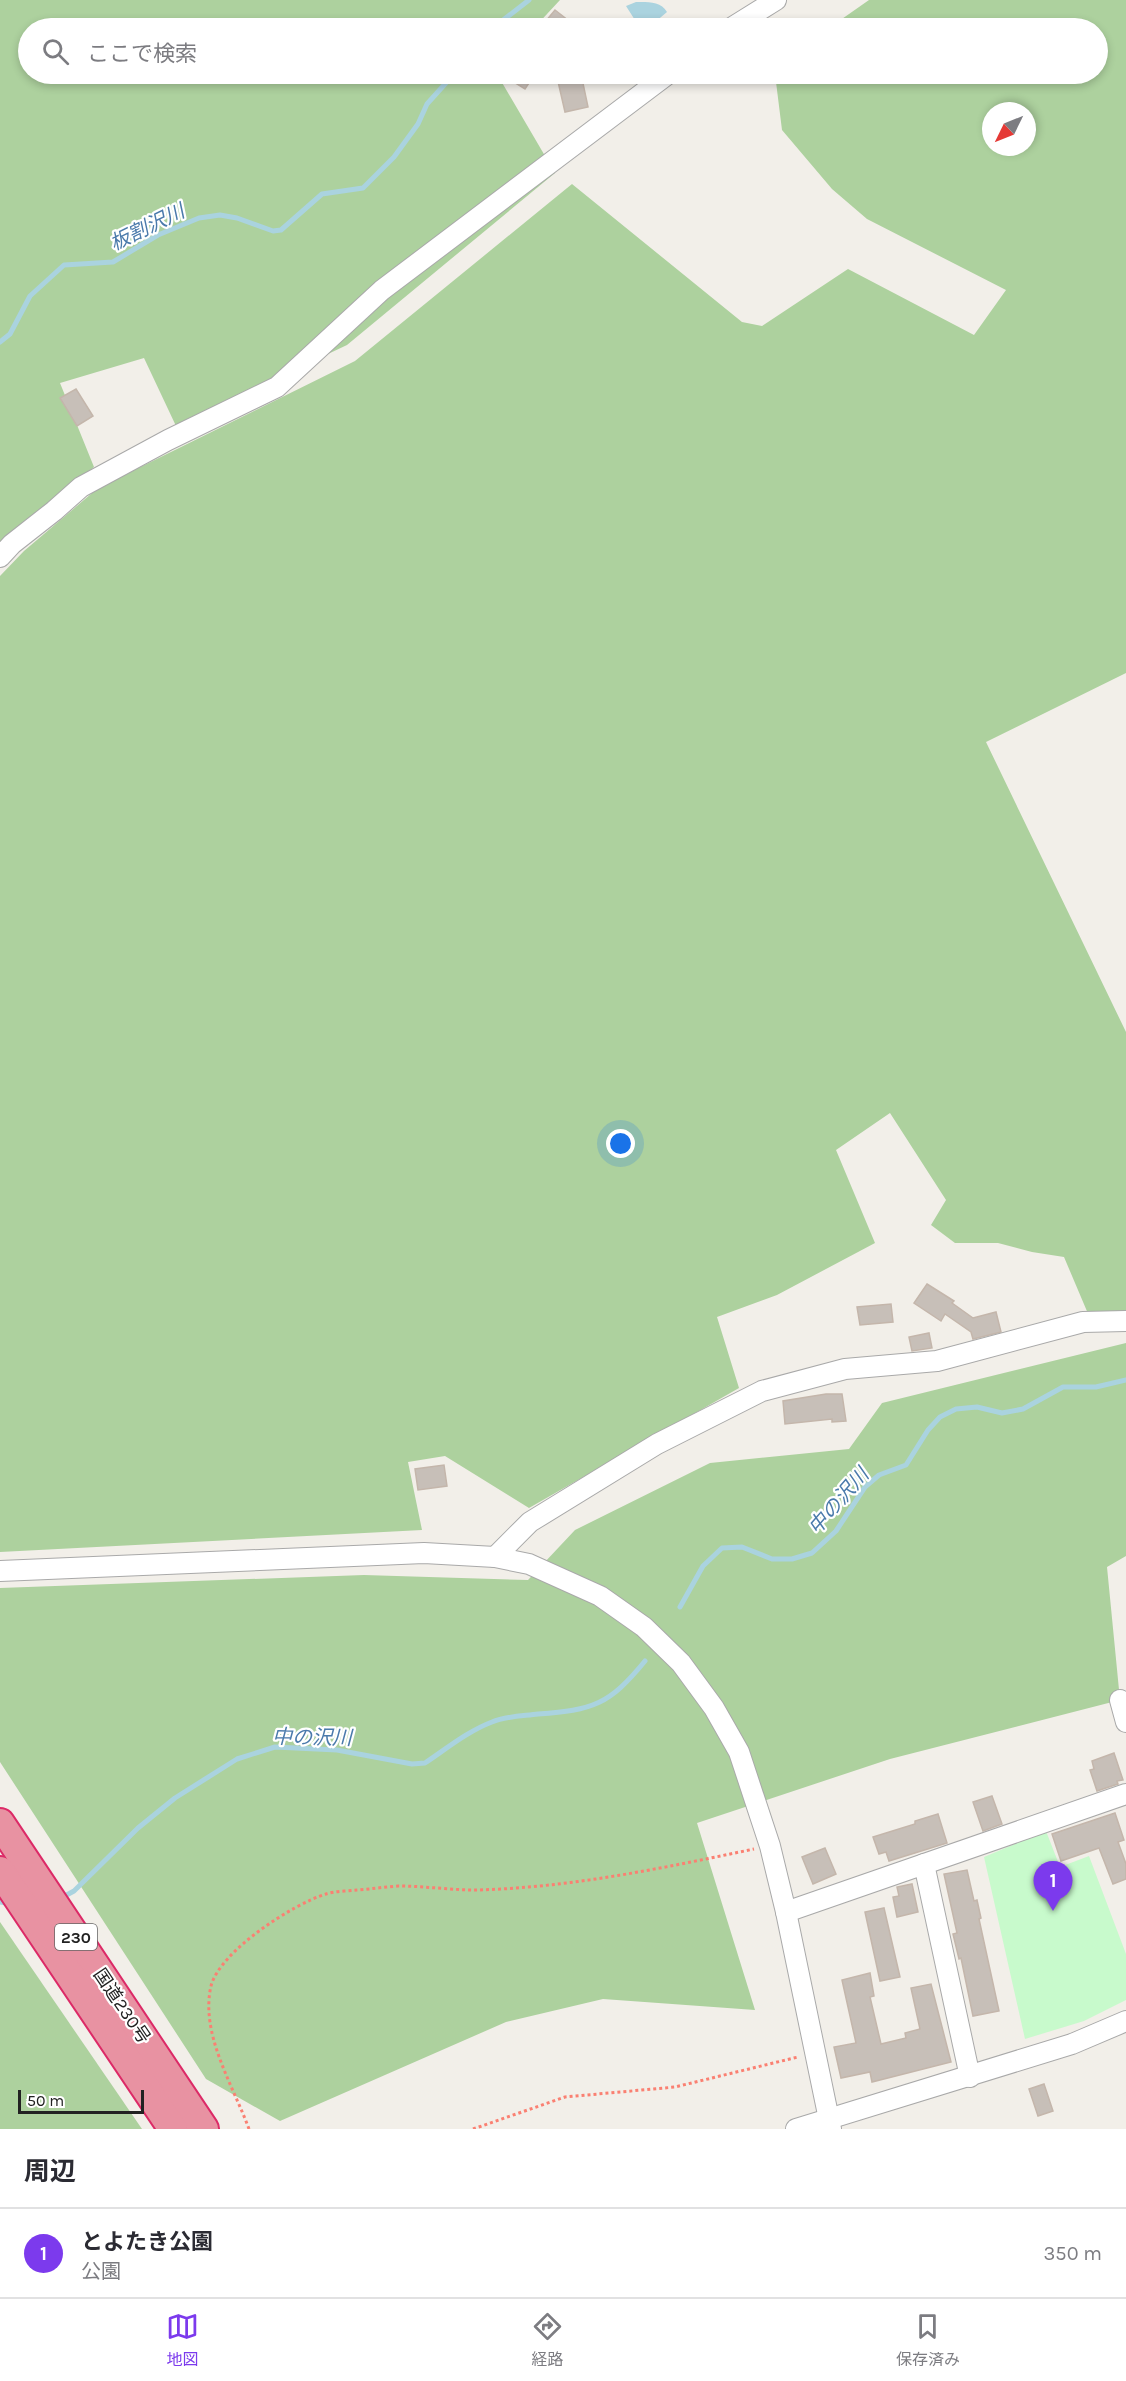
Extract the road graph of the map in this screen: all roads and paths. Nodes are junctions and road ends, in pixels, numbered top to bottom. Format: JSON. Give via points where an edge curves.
{"nodes":[{"id":1,"x":776,"y":0,"type":"edge"},
{"id":2,"x":747,"y":18,"type":"edge"},
{"id":3,"x":655,"y":84,"type":"edge"},
{"id":4,"x":0,"y":557,"type":"edge"},
{"id":5,"x":1126,"y":1321,"type":"edge"},
{"id":6,"x":495,"y":1557,"type":"junction"},
{"id":7,"x":0,"y":1571,"type":"edge"},
{"id":8,"x":1120,"y":1700,"type":"dead end"},
{"id":9,"x":1126,"y":1722,"type":"edge"},
{"id":10,"x":1126,"y":1794,"type":"edge"},
{"id":11,"x":0,"y":1823,"type":"edge"},
{"id":12,"x":770,"y":1846,"type":"junction"},
{"id":13,"x":924,"y":1864,"type":"junction"},
{"id":14,"x":0,"y":1871,"type":"edge"},
{"id":15,"x":786,"y":1912,"type":"junction"},
{"id":16,"x":1126,"y":2021,"type":"edge"},
{"id":17,"x":815,"y":2053,"type":"junction"},
{"id":18,"x":141,"y":2058,"type":"junction"},
{"id":19,"x":970,"y":2077,"type":"junction"},
{"id":20,"x":831,"y":2123,"type":"edge"},
{"id":21,"x":173,"y":2129,"type":"edge"},
{"id":22,"x":204,"y":2129,"type":"edge"},
{"id":23,"x":249,"y":2129,"type":"edge"},
{"id":24,"x":473,"y":2129,"type":"edge"},
{"id":25,"x":796,"y":2129,"type":"edge"}],
"edges":[{"from":1,"to":2,"type":"street"},
{"from":3,"to":4,"type":"street","via":[[382,290],[277,387],[81,487]]},
{"from":5,"to":6,"type":"street","via":[[1083,1322],[937,1361],[845,1369],[762,1391],[657,1444],[530,1522]]},
{"from":6,"to":7,"type":"street","via":[[424,1553]]},
{"from":6,"to":12,"type":"street","via":[[529,1564],[600,1596],[644,1627],[681,1663],[714,1708],[739,1752]]},
{"from":8,"to":9,"type":"street"},
{"from":10,"to":13,"type":"street"},
{"from":11,"to":18,"type":"highway","name":"国道230号","number":"230"},
{"from":12,"to":15,"type":"street"},
{"from":12,"to":23,"type":"path","via":[[575,1882],[475,1890],[397,1886],[327,1893],[304,1902],[241,1945],[212,1985],[209,2012],[214,2040]]},
{"from":13,"to":15,"type":"street"},
{"from":13,"to":19,"type":"street"},
{"from":14,"to":18,"type":"highway","name":"国道230号","number":"230"},
{"from":15,"to":17,"type":"street"},
{"from":16,"to":19,"type":"street","via":[[1072,2044]]},
{"from":17,"to":20,"type":"street"},
{"from":17,"to":24,"type":"path","via":[[675,2087],[566,2097]]},
{"from":18,"to":21,"type":"highway","name":"国道230号","number":"230"},
{"from":18,"to":22,"type":"highway","name":"国道230号","number":"230"},
{"from":19,"to":20,"type":"street"},
{"from":20,"to":25,"type":"street"}]}
